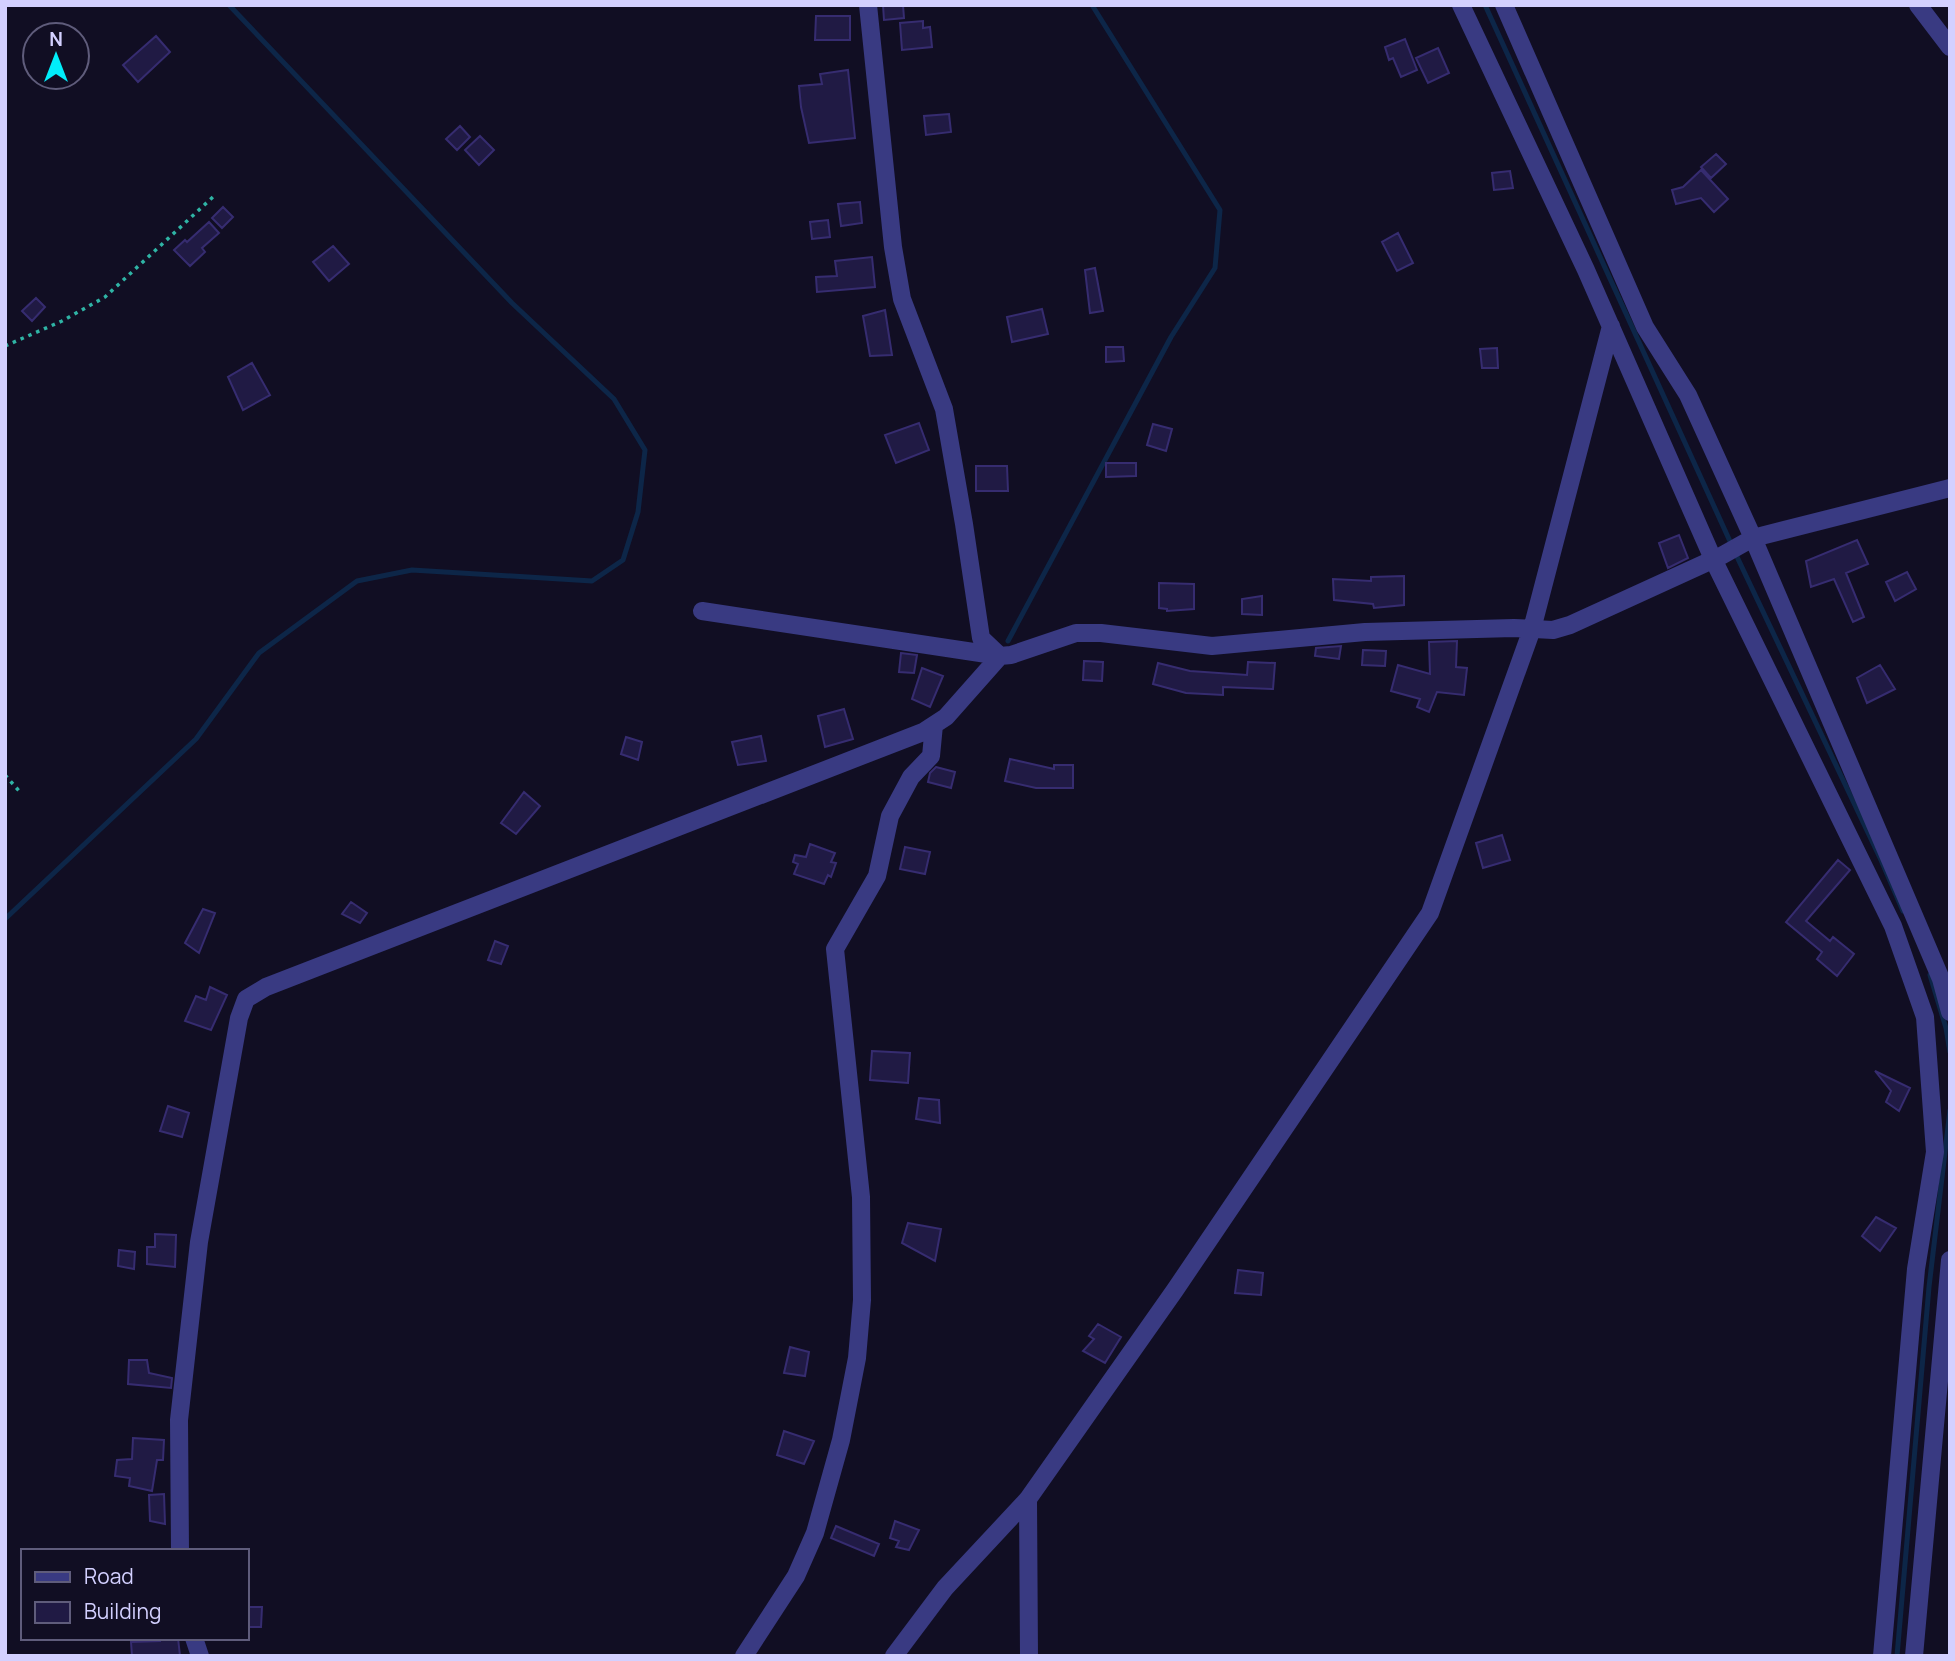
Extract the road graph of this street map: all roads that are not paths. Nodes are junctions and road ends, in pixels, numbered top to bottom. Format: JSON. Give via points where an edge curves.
{"nodes":[{"id":1,"x":869,"y":5,"type":"edge"},
{"id":2,"x":1461,"y":5,"type":"edge"},
{"id":3,"x":1504,"y":5,"type":"edge"},
{"id":4,"x":1918,"y":5,"type":"edge"},
{"id":5,"x":1950,"y":47,"type":"edge"},
{"id":6,"x":1611,"y":326,"type":"junction"},
{"id":7,"x":1950,"y":488,"type":"edge"},
{"id":8,"x":1753,"y":538,"type":"junction"},
{"id":9,"x":1717,"y":558,"type":"junction"},
{"id":10,"x":702,"y":611,"type":"dead end"},
{"id":11,"x":1532,"y":629,"type":"junction"},
{"id":12,"x":1000,"y":656,"type":"junction"},
{"id":13,"x":934,"y":725,"type":"junction"},
{"id":14,"x":1950,"y":1012,"type":"edge"},
{"id":15,"x":1950,"y":1260,"type":"edge"},
{"id":16,"x":1028,"y":1499,"type":"junction"},
{"id":17,"x":180,"y":1549,"type":"edge"},
{"id":18,"x":744,"y":1656,"type":"edge"},
{"id":19,"x":894,"y":1656,"type":"edge"},
{"id":20,"x":1029,"y":1656,"type":"edge"},
{"id":21,"x":1882,"y":1656,"type":"edge"},
{"id":22,"x":1914,"y":1656,"type":"edge"}],
"edges":[{"from":1,"to":12,"type":"street","via":[[902,299],[944,408],[981,638]]},
{"from":2,"to":6,"type":"street"},
{"from":3,"to":8,"type":"street","via":[[1645,327],[1688,395]]},
{"from":4,"to":5,"type":"street"},
{"from":6,"to":9,"type":"street"},
{"from":6,"to":11,"type":"street"},
{"from":7,"to":8,"type":"street"},
{"from":8,"to":9,"type":"street"},
{"from":8,"to":14,"type":"street","via":[[1941,979]]},
{"from":9,"to":11,"type":"street","via":[[1570,625]]},
{"from":9,"to":21,"type":"street","via":[[1893,926],[1926,1017],[1935,1152],[1916,1269]]},
{"from":10,"to":12,"type":"street"},
{"from":11,"to":12,"type":"street","via":[[1365,632],[1212,646],[1076,633]]},
{"from":11,"to":16,"type":"street","via":[[1430,912],[1183,1280]]},
{"from":12,"to":13,"type":"street"},
{"from":13,"to":17,"type":"street","via":[[265,987],[246,999],[198,1242],[178,1420]]},
{"from":13,"to":18,"type":"street","via":[[931,756],[912,777],[890,816],[877,876],[835,948],[861,1197],[858,1358],[815,1533],[796,1576]]},
{"from":15,"to":22,"type":"street"},
{"from":16,"to":19,"type":"street","via":[[945,1587]]},
{"from":16,"to":20,"type":"street"}]}
